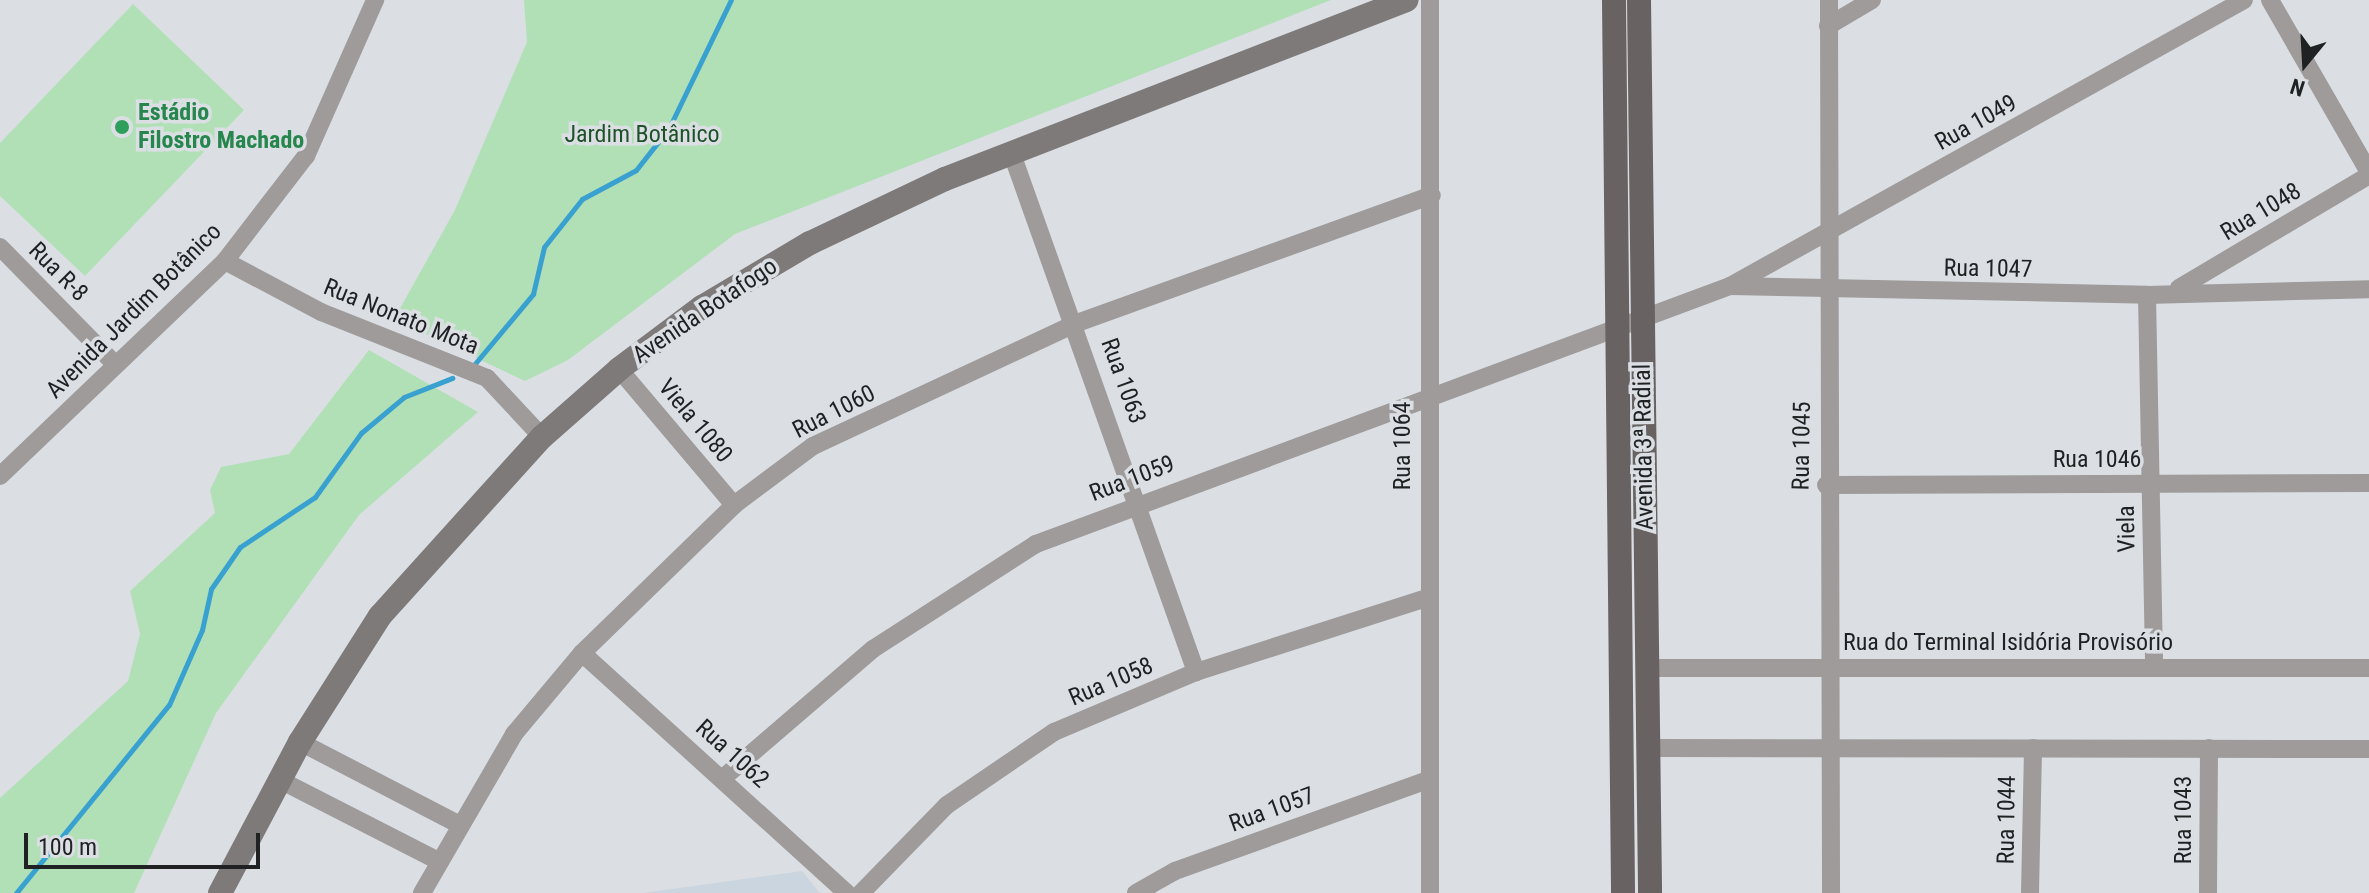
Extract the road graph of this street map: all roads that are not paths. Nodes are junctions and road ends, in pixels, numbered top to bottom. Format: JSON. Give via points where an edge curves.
{"nodes":[{"id":1,"x":375,"y":0,"type":"edge"},
{"id":2,"x":1406,"y":0,"type":"edge"},
{"id":3,"x":1430,"y":0,"type":"edge"},
{"id":4,"x":1614,"y":0,"type":"edge"},
{"id":5,"x":1639,"y":0,"type":"edge"},
{"id":6,"x":1829,"y":0,"type":"edge"},
{"id":7,"x":1872,"y":0,"type":"edge"},
{"id":8,"x":2244,"y":0,"type":"edge"},
{"id":9,"x":2270,"y":0,"type":"edge"},
{"id":10,"x":1828,"y":26,"type":"junction"},
{"id":11,"x":1012,"y":154,"type":"junction"},
{"id":12,"x":2369,"y":174,"type":"edge"},
{"id":13,"x":1432,"y":195,"type":"junction"},
{"id":14,"x":1828,"y":233,"type":"junction"},
{"id":15,"x":0,"y":247,"type":"edge"},
{"id":16,"x":225,"y":261,"type":"junction"},
{"id":17,"x":1730,"y":286,"type":"junction"},
{"id":18,"x":2177,"y":289,"type":"junction"},
{"id":19,"x":2369,"y":289,"type":"edge"},
{"id":20,"x":1828,"y":291,"type":"junction"},
{"id":21,"x":2147,"y":295,"type":"junction"},
{"id":22,"x":1642,"y":321,"type":"junction"},
{"id":23,"x":1077,"y":323,"type":"junction"},
{"id":24,"x":1615,"y":331,"type":"junction"},
{"id":25,"x":116,"y":365,"type":"junction"},
{"id":26,"x":619,"y":369,"type":"junction"},
{"id":27,"x":1427,"y":399,"type":"junction"},
{"id":28,"x":542,"y":437,"type":"junction"},
{"id":29,"x":0,"y":476,"type":"edge"},
{"id":30,"x":1621,"y":483,"type":"junction"},
{"id":31,"x":2369,"y":483,"type":"edge"},
{"id":32,"x":2150,"y":484,"type":"junction"},
{"id":33,"x":1826,"y":485,"type":"junction"},
{"id":34,"x":1140,"y":500,"type":"junction"},
{"id":35,"x":734,"y":505,"type":"junction"},
{"id":36,"x":1427,"y":598,"type":"junction"},
{"id":37,"x":582,"y":653,"type":"junction"},
{"id":38,"x":1826,"y":667,"type":"junction"},
{"id":39,"x":2154,"y":667,"type":"junction"},
{"id":40,"x":1648,"y":668,"type":"junction"},
{"id":41,"x":2369,"y":668,"type":"edge"},
{"id":42,"x":1196,"y":672,"type":"junction"},
{"id":43,"x":300,"y":742,"type":"junction"},
{"id":44,"x":1829,"y":747,"type":"junction"},
{"id":45,"x":1649,"y":748,"type":"junction"},
{"id":46,"x":2033,"y":748,"type":"junction"},
{"id":47,"x":2209,"y":748,"type":"junction"},
{"id":48,"x":2369,"y":749,"type":"edge"},
{"id":49,"x":723,"y":778,"type":"junction"},
{"id":50,"x":280,"y":780,"type":"junction"},
{"id":51,"x":1428,"y":780,"type":"junction"},
{"id":52,"x":1620,"y":797,"type":"junction"},
{"id":53,"x":458,"y":824,"type":"junction"},
{"id":54,"x":438,"y":861,"type":"junction"},
{"id":55,"x":220,"y":893,"type":"edge"},
{"id":56,"x":422,"y":893,"type":"edge"},
{"id":57,"x":847,"y":893,"type":"edge"},
{"id":58,"x":861,"y":893,"type":"edge"},
{"id":59,"x":1136,"y":893,"type":"edge"},
{"id":60,"x":1430,"y":893,"type":"edge"},
{"id":61,"x":1623,"y":893,"type":"edge"},
{"id":62,"x":1650,"y":893,"type":"edge"},
{"id":63,"x":1831,"y":893,"type":"edge"},
{"id":64,"x":2030,"y":893,"type":"edge"},
{"id":65,"x":2208,"y":893,"type":"edge"}],
"edges":[{"from":1,"to":16,"type":"street","name":"Avenida Jardim Botânico","via":[[306,156]]},
{"from":2,"to":11,"type":"street","name":"Avenida Botafogo"},
{"from":3,"to":13,"type":"street","name":"Rua 1064"},
{"from":4,"to":24,"type":"main road","name":"Avenida 3ª Radial"},
{"from":5,"to":22,"type":"main road","name":"Avenida 3ª Radial"},
{"from":6,"to":10,"type":"street","name":"Rua 1045"},
{"from":7,"to":10,"type":"street"},
{"from":8,"to":14,"type":"street","name":"Rua 1049"},
{"from":9,"to":12,"type":"street"},
{"from":10,"to":14,"type":"street","name":"Rua 1045"},
{"from":11,"to":23,"type":"street","name":"Rua 1063"},
{"from":11,"to":26,"type":"street","name":"Avenida Botafogo","via":[[810,243],[702,307]]},
{"from":12,"to":18,"type":"street","name":"Rua 1048"},
{"from":13,"to":23,"type":"street","name":"Rua 1060"},
{"from":13,"to":27,"type":"street","name":"Rua 1064"},
{"from":14,"to":17,"type":"street","name":"Rua 1049"},
{"from":14,"to":20,"type":"street","name":"Rua 1045"},
{"from":15,"to":25,"type":"street","name":"Rua R-8"},
{"from":16,"to":25,"type":"street","name":"Avenida Jardim Botânico"},
{"from":16,"to":28,"type":"street","name":"Rua Nonato Mota","via":[[321,312],[487,378]]},
{"from":17,"to":20,"type":"street","name":"Rua 1047"},
{"from":17,"to":22,"type":"street","name":"Rua 1047"},
{"from":18,"to":19,"type":"street","name":"Rua 1047"},
{"from":18,"to":21,"type":"street","name":"Rua 1047"},
{"from":20,"to":21,"type":"street","name":"Rua 1047"},
{"from":20,"to":33,"type":"street","name":"Rua 1045"},
{"from":21,"to":32,"type":"street","name":"Viela"},
{"from":22,"to":24,"type":"street","name":"Rua 1047"},
{"from":22,"to":40,"type":"main road","name":"Avenida 3ª Radial"},
{"from":23,"to":34,"type":"street","name":"Rua 1063"},
{"from":23,"to":35,"type":"street","name":"Rua 1060","via":[[813,446]]},
{"from":24,"to":27,"type":"street","name":"Rua 1059"},
{"from":24,"to":30,"type":"main road","name":"Avenida 3ª Radial"},
{"from":25,"to":29,"type":"street","name":"Avenida Jardim Botânico"},
{"from":26,"to":28,"type":"street","name":"Avenida Botafogo"},
{"from":26,"to":35,"type":"street","name":"Viela 1080"},
{"from":27,"to":34,"type":"street","name":"Rua 1059"},
{"from":27,"to":36,"type":"street","name":"Rua 1064"},
{"from":28,"to":43,"type":"street","name":"Avenida Botafogo","via":[[380,616]]},
{"from":30,"to":40,"type":"main road","via":[[1629,506],[1632,657]]},
{"from":30,"to":52,"type":"main road","name":"Avenida 3ª Radial"},
{"from":31,"to":32,"type":"street","name":"Rua 1046"},
{"from":32,"to":33,"type":"street","name":"Rua 1046"},
{"from":32,"to":39,"type":"street","name":"Viela"},
{"from":33,"to":38,"type":"street","name":"Rua 1045"},
{"from":34,"to":42,"type":"street","name":"Rua 1063"},
{"from":34,"to":49,"type":"street","name":"Rua 1059","via":[[1036,544],[873,649]]},
{"from":35,"to":37,"type":"street","name":"Rua 1060"},
{"from":36,"to":42,"type":"street","name":"Rua 1058"},
{"from":36,"to":51,"type":"street","name":"Rua 1064"},
{"from":37,"to":49,"type":"street","name":"Rua 1062"},
{"from":37,"to":53,"type":"street","name":"Rua 1060","via":[[514,734]]},
{"from":38,"to":39,"type":"street","name":"Rua do Terminal Isidória Provisório"},
{"from":38,"to":40,"type":"street","name":"Rua do Terminal Isidória Provisório"},
{"from":38,"to":44,"type":"street","name":"Rua 1045"},
{"from":39,"to":41,"type":"street","name":"Rua do Terminal Isidória Provisório"},
{"from":40,"to":45,"type":"main road","name":"Avenida 3ª Radial"},
{"from":42,"to":58,"type":"street","name":"Rua 1058","via":[[1054,732],[947,805]]},
{"from":43,"to":50,"type":"street","name":"Avenida Botafogo"},
{"from":43,"to":53,"type":"street"},
{"from":44,"to":45,"type":"street"},
{"from":44,"to":46,"type":"street"},
{"from":44,"to":63,"type":"street","name":"Rua 1045"},
{"from":45,"to":52,"type":"main road","via":[[1631,757]]},
{"from":45,"to":62,"type":"main road","name":"Avenida 3ª Radial"},
{"from":46,"to":47,"type":"street"},
{"from":46,"to":64,"type":"street","name":"Rua 1044"},
{"from":47,"to":48,"type":"street"},
{"from":47,"to":65,"type":"street","name":"Rua 1043"},
{"from":49,"to":57,"type":"street","name":"Rua 1062"},
{"from":50,"to":54,"type":"street"},
{"from":50,"to":55,"type":"street","name":"Avenida Botafogo"},
{"from":51,"to":59,"type":"street","name":"Rua 1057","via":[[1175,871]]},
{"from":51,"to":60,"type":"street","name":"Rua 1064"},
{"from":52,"to":61,"type":"main road","name":"Avenida 3ª Radial"},
{"from":53,"to":54,"type":"street","name":"Rua 1060"},
{"from":54,"to":56,"type":"street","name":"Rua 1060"}]}
